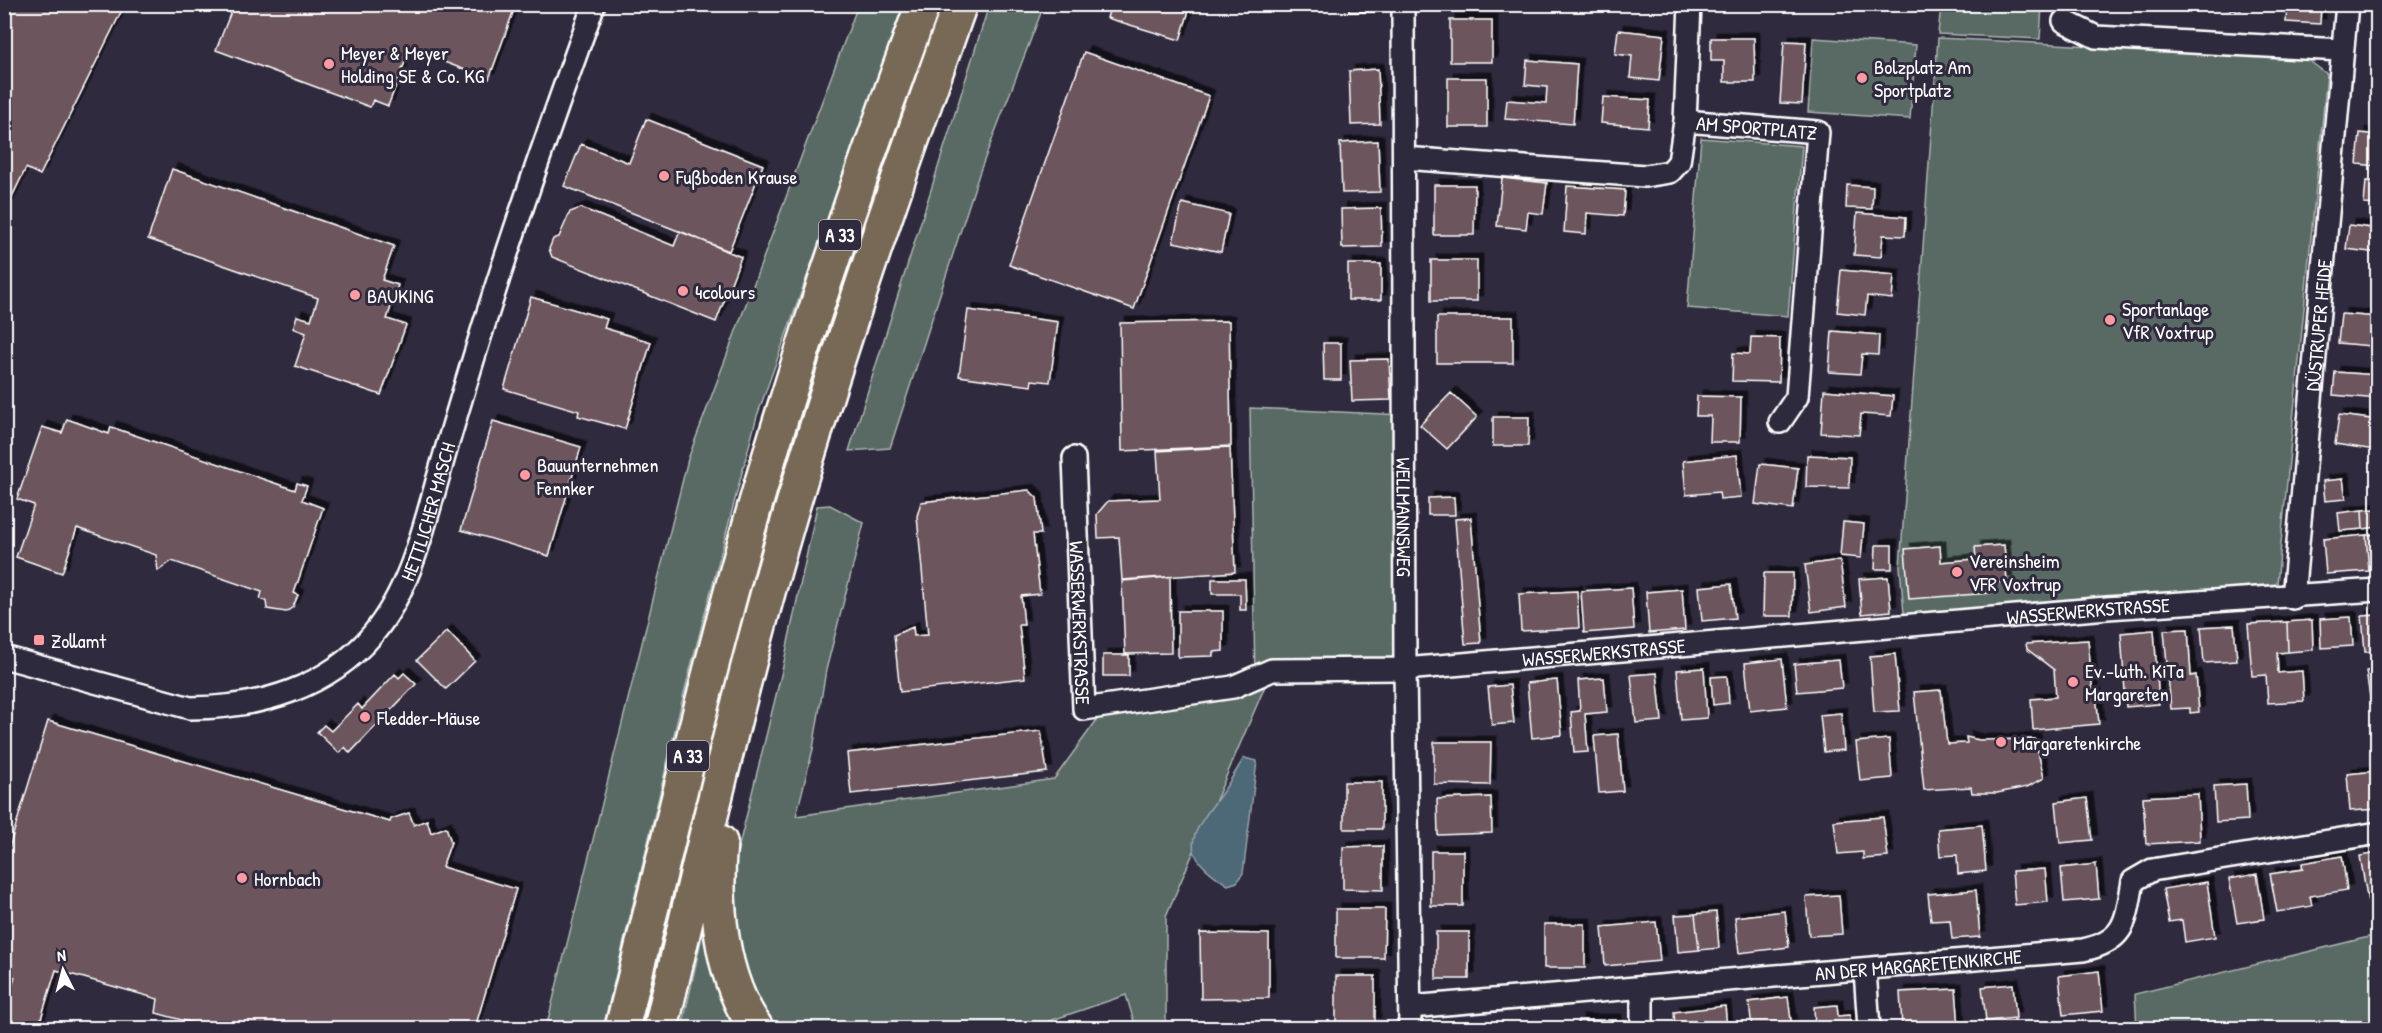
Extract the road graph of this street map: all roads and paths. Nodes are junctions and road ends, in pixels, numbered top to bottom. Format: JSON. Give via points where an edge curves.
{"nodes":[{"id":1,"x":594,"y":4,"type":"edge"},
{"id":2,"x":923,"y":4,"type":"edge"},
{"id":3,"x":960,"y":4,"type":"edge"},
{"id":4,"x":1403,"y":4,"type":"edge"},
{"id":5,"x":1690,"y":4,"type":"edge"},
{"id":6,"x":2347,"y":4,"type":"edge"},
{"id":7,"x":2064,"y":21,"type":"dead end"},
{"id":8,"x":2342,"y":50,"type":"junction"},
{"id":9,"x":1685,"y":121,"type":"junction"},
{"id":10,"x":1404,"y":158,"type":"junction"},
{"id":11,"x":1780,"y":422,"type":"dead end"},
{"id":12,"x":1074,"y":458,"type":"dead end"},
{"id":13,"x":2378,"y":590,"type":"edge"},
{"id":14,"x":2293,"y":598,"type":"junction"},
{"id":15,"x":4,"y":657,"type":"edge"},
{"id":16,"x":1405,"y":669,"type":"junction"},
{"id":17,"x":732,"y":729,"type":"junction"},
{"id":18,"x":2378,"y":833,"type":"edge"},
{"id":19,"x":1865,"y":970,"type":"junction"},
{"id":20,"x":1642,"y":987,"type":"junction"},
{"id":21,"x":1410,"y":1007,"type":"junction"},
{"id":22,"x":622,"y":1029,"type":"edge"},
{"id":23,"x":661,"y":1029,"type":"edge"},
{"id":24,"x":756,"y":1029,"type":"edge"},
{"id":25,"x":1410,"y":1029,"type":"edge"},
{"id":26,"x":1642,"y":1029,"type":"edge"},
{"id":27,"x":1869,"y":1029,"type":"edge"}],
"edges":[{"from":1,"to":15,"type":"street","name":"HETTLICHER MASCH","via":[[514,226],[405,580],[374,633],[344,662],[312,683],[280,696],[219,708],[190,708]]},
{"from":2,"to":22,"type":"highway","number":"A 33","via":[[837,243],[764,476],[702,698]]},
{"from":3,"to":17,"type":"highway","number":"A 33","via":[[906,154],[799,487]]},
{"from":4,"to":10,"type":"street","name":"WELLMANNSWEG"},
{"from":5,"to":9,"type":"street"},
{"from":6,"to":8,"type":"street","name":"DÜSTRUPER HEIDE"},
{"from":7,"to":8,"type":"street","via":[[2096,37]]},
{"from":8,"to":14,"type":"street","name":"DÜSTRUPER HEIDE"},
{"from":9,"to":10,"type":"street","name":"AM SPORTPLATZ","via":[[1679,162],[1670,172],[1645,176]]},
{"from":9,"to":11,"type":"street","name":"AM SPORTPLATZ","via":[[1818,132],[1797,397]]},
{"from":10,"to":16,"type":"street","name":"WELLMANNSWEG"},
{"from":12,"to":16,"type":"street","name":"WASSERWERKSTRASSE","via":[[1084,709],[1233,687],[1272,670]]},
{"from":13,"to":14,"type":"street","name":"WASSERWERKSTRASSE"},
{"from":14,"to":16,"type":"street","name":"WASSERWERKSTRASSE","via":[[2107,608]]},
{"from":16,"to":21,"type":"street","name":"WELLMANNSWEG"},
{"from":17,"to":23,"type":"highway","number":"A 33"},
{"from":17,"to":24,"type":"highway","via":[[718,857],[718,906],[729,969]]},
{"from":18,"to":19,"type":"street","name":"AN DER MARGARETENKIRCHE","via":[[2152,870],[2133,881],[2125,923],[2116,937],[2101,946]]},
{"from":19,"to":20,"type":"street","name":"AN DER MARGARETENKIRCHE"},
{"from":19,"to":27,"type":"street"},
{"from":20,"to":21,"type":"street","name":"AN DER MARGARETENKIRCHE"},
{"from":20,"to":26,"type":"street"},
{"from":21,"to":25,"type":"street","name":"WELLMANNSWEG"}]}
